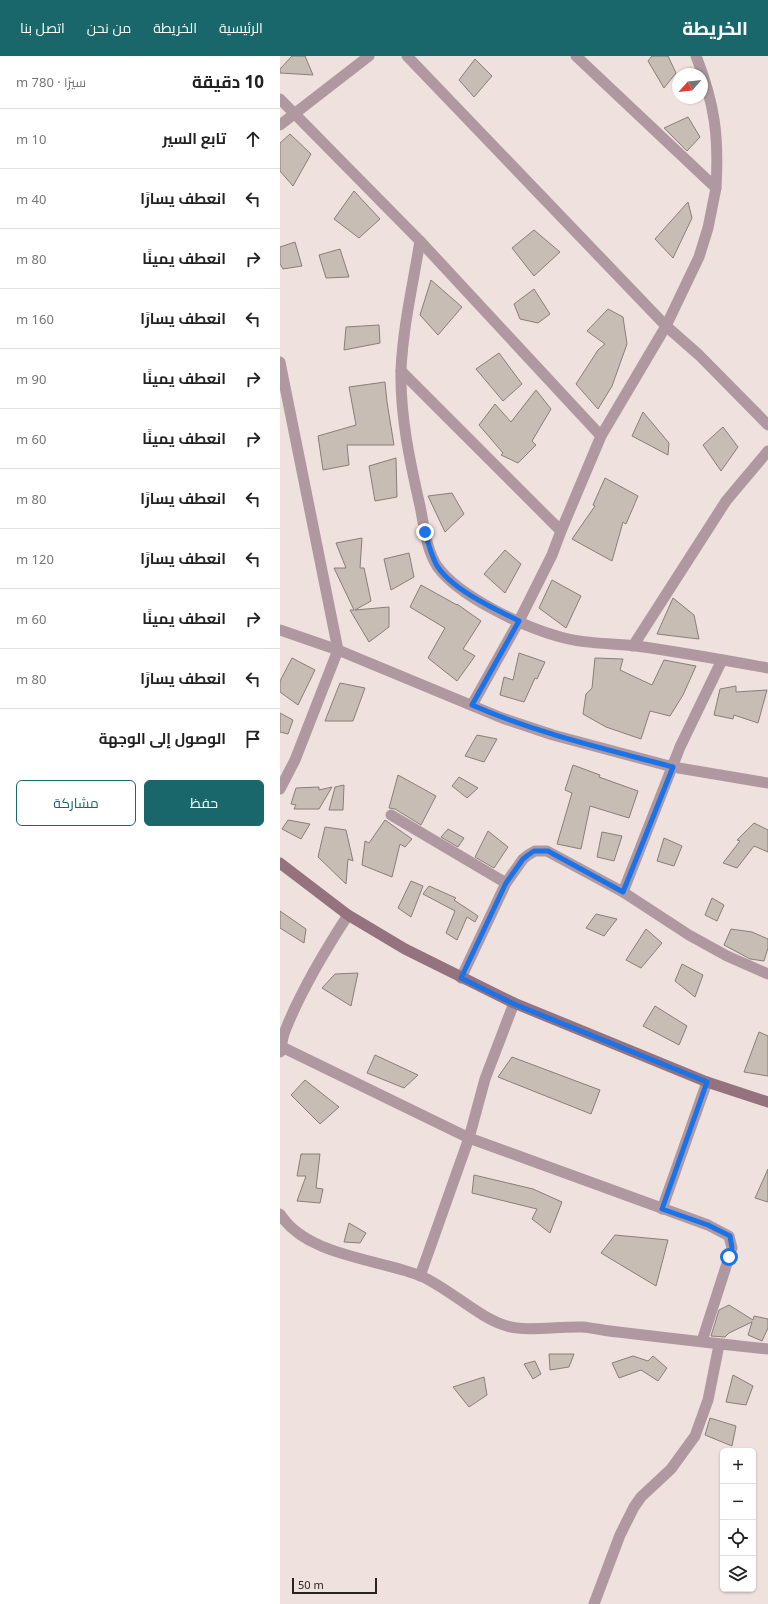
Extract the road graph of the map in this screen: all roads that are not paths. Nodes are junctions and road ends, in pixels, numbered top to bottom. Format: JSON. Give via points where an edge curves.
{"nodes":[{"id":1,"x":369,"y":56,"type":"edge"},
{"id":2,"x":407,"y":56,"type":"edge"},
{"id":3,"x":576,"y":56,"type":"edge"},
{"id":4,"x":696,"y":56,"type":"edge"},
{"id":5,"x":280,"y":99,"type":"edge"},
{"id":6,"x":294,"y":113,"type":"junction"},
{"id":7,"x":280,"y":125,"type":"edge"},
{"id":8,"x":716,"y":188,"type":"junction"},
{"id":9,"x":420,"y":241,"type":"junction"},
{"id":10,"x":666,"y":326,"type":"junction"},
{"id":11,"x":280,"y":362,"type":"edge"},
{"id":12,"x":401,"y":371,"type":"junction"},
{"id":13,"x":768,"y":424,"type":"edge"},
{"id":14,"x":601,"y":436,"type":"junction"},
{"id":15,"x":768,"y":451,"type":"edge"},
{"id":16,"x":561,"y":530,"type":"junction"},
{"id":17,"x":519,"y":621,"type":"junction"},
{"id":18,"x":280,"y":630,"type":"edge"},
{"id":19,"x":633,"y":646,"type":"junction"},
{"id":20,"x":338,"y":650,"type":"junction"},
{"id":21,"x":722,"y":660,"type":"junction"},
{"id":22,"x":768,"y":668,"type":"edge"},
{"id":23,"x":472,"y":705,"type":"junction"},
{"id":24,"x":673,"y":767,"type":"junction"},
{"id":25,"x":768,"y":783,"type":"edge"},
{"id":26,"x":280,"y":790,"type":"edge"},
{"id":27,"x":391,"y":815,"type":"dead end"},
{"id":28,"x":280,"y":863,"type":"edge"},
{"id":29,"x":506,"y":883,"type":"junction"},
{"id":30,"x":623,"y":892,"type":"junction"},
{"id":31,"x":348,"y":915,"type":"junction"},
{"id":32,"x":768,"y":974,"type":"edge"},
{"id":33,"x":461,"y":978,"type":"junction"},
{"id":34,"x":514,"y":1004,"type":"junction"},
{"id":35,"x":282,"y":1032,"type":"edge"},
{"id":36,"x":281,"y":1050,"type":"edge"},
{"id":37,"x":707,"y":1082,"type":"junction"},
{"id":38,"x":768,"y":1102,"type":"edge"},
{"id":39,"x":469,"y":1138,"type":"junction"},
{"id":40,"x":662,"y":1209,"type":"junction"},
{"id":41,"x":280,"y":1214,"type":"edge"},
{"id":42,"x":420,"y":1276,"type":"junction"},
{"id":43,"x":702,"y":1341,"type":"junction"},
{"id":44,"x":719,"y":1345,"type":"junction"},
{"id":45,"x":768,"y":1349,"type":"edge"},
{"id":46,"x":594,"y":1604,"type":"edge"}],
"edges":[{"from":1,"to":6,"type":"street"},
{"from":2,"to":10,"type":"street"},
{"from":3,"to":8,"type":"street"},
{"from":4,"to":8,"type":"street","via":[[707,84],[716,121]]},
{"from":5,"to":6,"type":"street"},
{"from":6,"to":7,"type":"street"},
{"from":6,"to":9,"type":"street"},
{"from":8,"to":10,"type":"street","via":[[699,257]]},
{"from":9,"to":12,"type":"street","via":[[408,307]]},
{"from":9,"to":14,"type":"street"},
{"from":10,"to":13,"type":"street"},
{"from":10,"to":14,"type":"street"},
{"from":11,"to":20,"type":"street"},
{"from":12,"to":16,"type":"street"},
{"from":12,"to":17,"type":"street","via":[[410,463],[429,546],[437,565],[452,582],[469,594]]},
{"from":14,"to":16,"type":"street"},
{"from":15,"to":19,"type":"street","via":[[726,501]]},
{"from":16,"to":17,"type":"street","via":[[552,555]]},
{"from":17,"to":19,"type":"street","via":[[582,643]]},
{"from":17,"to":23,"type":"street"},
{"from":18,"to":20,"type":"street"},
{"from":19,"to":21,"type":"street"},
{"from":20,"to":23,"type":"street"},
{"from":20,"to":26,"type":"street","via":[[295,760]]},
{"from":21,"to":22,"type":"street"},
{"from":21,"to":24,"type":"street"},
{"from":23,"to":24,"type":"street","via":[[553,735]]},
{"from":24,"to":25,"type":"street"},
{"from":24,"to":30,"type":"street"},
{"from":27,"to":29,"type":"street"},
{"from":28,"to":31,"type":"main road"},
{"from":29,"to":30,"type":"street","via":[[523,859],[534,851],[541,850],[548,851]]},
{"from":29,"to":33,"type":"street"},
{"from":30,"to":32,"type":"street","via":[[689,935],[727,956]]},
{"from":31,"to":33,"type":"main road"},
{"from":31,"to":35,"type":"street","via":[[324,953]]},
{"from":33,"to":34,"type":"main road"},
{"from":34,"to":37,"type":"main road"},
{"from":34,"to":39,"type":"street","via":[[485,1079]]},
{"from":35,"to":36,"type":"street"},
{"from":36,"to":39,"type":"street"},
{"from":37,"to":38,"type":"main road"},
{"from":37,"to":40,"type":"street"},
{"from":39,"to":40,"type":"street"},
{"from":39,"to":42,"type":"street"},
{"from":40,"to":43,"type":"street","via":[[723,1231],[730,1236],[732,1242]]},
{"from":41,"to":42,"type":"street","via":[[297,1233],[320,1245]]},
{"from":42,"to":43,"type":"street","via":[[506,1326],[584,1327]]},
{"from":43,"to":44,"type":"street"},
{"from":44,"to":45,"type":"street"},
{"from":44,"to":46,"type":"street","via":[[708,1400],[695,1436],[671,1469],[634,1507],[620,1535]]}]}
